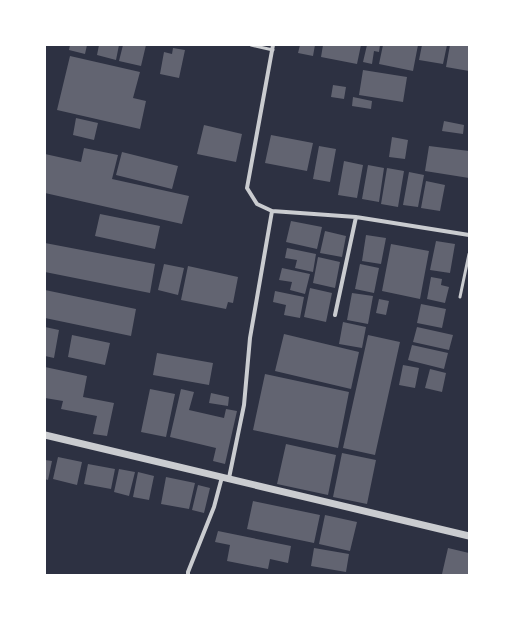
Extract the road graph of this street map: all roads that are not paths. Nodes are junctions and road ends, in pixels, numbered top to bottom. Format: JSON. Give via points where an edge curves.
{"nodes":[{"id":1,"x":251,"y":45,"type":"edge"},
{"id":2,"x":273,"y":47,"type":"edge"},
{"id":3,"x":272,"y":211,"type":"junction"},
{"id":4,"x":356,"y":217,"type":"junction"},
{"id":5,"x":469,"y":235,"type":"edge"},
{"id":6,"x":469,"y":254,"type":"edge"},
{"id":7,"x":460,"y":297,"type":"dead end"},
{"id":8,"x":335,"y":315,"type":"dead end"},
{"id":9,"x":45,"y":435,"type":"edge"},
{"id":10,"x":225,"y":478,"type":"junction"},
{"id":11,"x":469,"y":536,"type":"edge"},
{"id":12,"x":188,"y":575,"type":"edge"}],
"edges":[{"from":1,"to":2,"type":"lane"},
{"from":2,"to":3,"type":"street","via":[[247,188],[257,204]]},
{"from":3,"to":4,"type":"street"},
{"from":3,"to":10,"type":"street","via":[[250,338],[244,405]]},
{"from":4,"to":5,"type":"street"},
{"from":4,"to":8,"type":"street"},
{"from":6,"to":7,"type":"lane"},
{"from":9,"to":10,"type":"street"},
{"from":10,"to":11,"type":"street"},
{"from":10,"to":12,"type":"street"}]}
